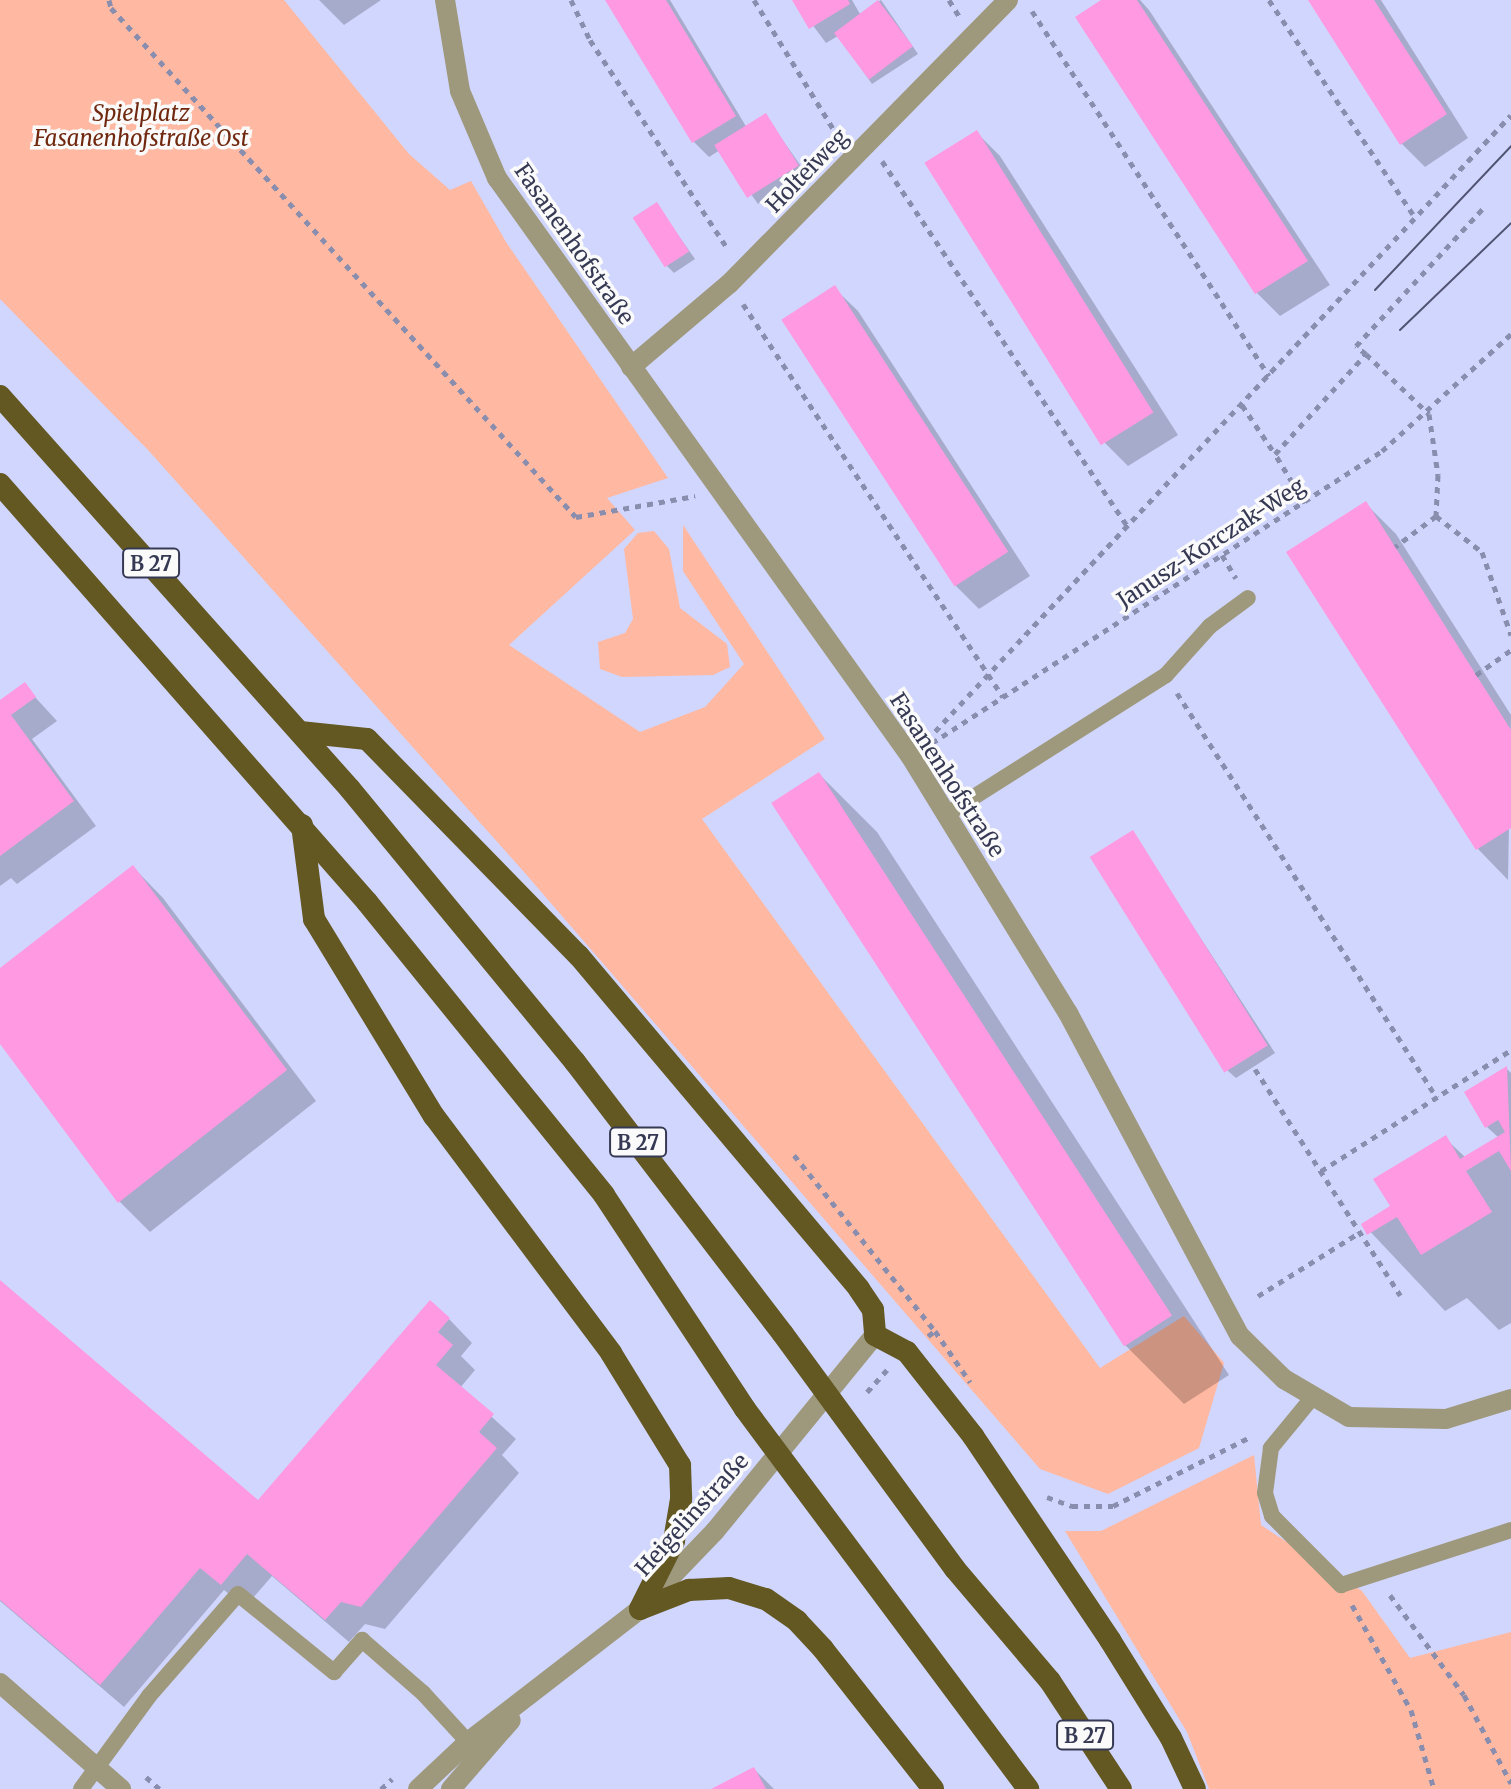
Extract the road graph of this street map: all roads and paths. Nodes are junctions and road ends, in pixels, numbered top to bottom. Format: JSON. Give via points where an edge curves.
{"nodes":[{"id":1,"x":109,"y":0,"type":"edge"},
{"id":2,"x":445,"y":0,"type":"edge"},
{"id":3,"x":571,"y":0,"type":"edge"},
{"id":4,"x":754,"y":0,"type":"edge"},
{"id":5,"x":1008,"y":0,"type":"edge"},
{"id":6,"x":1024,"y":0,"type":"edge"},
{"id":7,"x":1269,"y":0,"type":"edge"},
{"id":8,"x":1511,"y":115,"type":"edge"},
{"id":9,"x":869,"y":141,"type":"junction"},
{"id":10,"x":852,"y":159,"type":"junction"},
{"id":11,"x":1485,"y":206,"type":"dead end"},
{"id":12,"x":1413,"y":214,"type":"junction"},
{"id":13,"x":736,"y":278,"type":"junction"},
{"id":14,"x":1511,"y":334,"type":"edge"},
{"id":15,"x":1366,"y":354,"type":"junction"},
{"id":16,"x":631,"y":367,"type":"junction"},
{"id":17,"x":1269,"y":376,"type":"junction"},
{"id":18,"x":0,"y":396,"type":"edge"},
{"id":19,"x":1242,"y":404,"type":"junction"},
{"id":20,"x":1429,"y":414,"type":"junction"},
{"id":21,"x":1275,"y":454,"type":"junction"},
{"id":22,"x":0,"y":484,"type":"edge"},
{"id":23,"x":723,"y":490,"type":"junction"},
{"id":24,"x":1305,"y":503,"type":"junction"},
{"id":25,"x":1436,"y":516,"type":"junction"},
{"id":26,"x":1127,"y":526,"type":"junction"},
{"id":27,"x":1395,"y":547,"type":"dead end"},
{"id":28,"x":1248,"y":598,"type":"dead end"},
{"id":29,"x":1511,"y":635,"type":"edge"},
{"id":30,"x":1511,"y":650,"type":"edge"},
{"id":31,"x":988,"y":673,"type":"junction"},
{"id":32,"x":1166,"y":675,"type":"junction"},
{"id":33,"x":1476,"y":675,"type":"dead end"},
{"id":34,"x":1003,"y":697,"type":"junction"},
{"id":35,"x":300,"y":732,"type":"junction"},
{"id":36,"x":911,"y":757,"type":"junction"},
{"id":37,"x":947,"y":814,"type":"junction"},
{"id":38,"x":302,"y":825,"type":"junction"},
{"id":39,"x":1511,"y":1050,"type":"edge"},
{"id":40,"x":1255,"y":1069,"type":"dead end"},
{"id":41,"x":1437,"y":1098,"type":"junction"},
{"id":42,"x":794,"y":1155,"type":"dead end"},
{"id":43,"x":1321,"y":1171,"type":"junction"},
{"id":44,"x":1359,"y":1233,"type":"junction"},
{"id":45,"x":1400,"y":1295,"type":"dead end"},
{"id":46,"x":1258,"y":1296,"type":"dead end"},
{"id":47,"x":935,"y":1331,"type":"junction"},
{"id":48,"x":875,"y":1335,"type":"junction"},
{"id":49,"x":907,"y":1352,"type":"junction"},
{"id":50,"x":881,"y":1376,"type":"dead end"},
{"id":51,"x":978,"y":1395,"type":"dead end"},
{"id":52,"x":1312,"y":1398,"type":"junction"},
{"id":53,"x":1511,"y":1399,"type":"edge"},
{"id":54,"x":1258,"y":1431,"type":"dead end"},
{"id":55,"x":1039,"y":1484,"type":"dead end"},
{"id":56,"x":1511,"y":1530,"type":"edge"},
{"id":57,"x":1375,"y":1574,"type":"junction"},
{"id":58,"x":1341,"y":1585,"type":"junction"},
{"id":59,"x":640,"y":1609,"type":"junction"},
{"id":60,"x":0,"y":1683,"type":"edge"},
{"id":61,"x":522,"y":1705,"type":"junction"},
{"id":62,"x":468,"y":1742,"type":"junction"},
{"id":63,"x":99,"y":1769,"type":"junction"},
{"id":64,"x":1511,"y":1783,"type":"edge"},
{"id":65,"x":81,"y":1789,"type":"edge"},
{"id":66,"x":121,"y":1789,"type":"edge"},
{"id":67,"x":418,"y":1789,"type":"edge"},
{"id":68,"x":451,"y":1789,"type":"edge"},
{"id":69,"x":933,"y":1789,"type":"edge"},
{"id":70,"x":1028,"y":1789,"type":"edge"},
{"id":71,"x":1121,"y":1789,"type":"edge"},
{"id":72,"x":1195,"y":1789,"type":"edge"},
{"id":73,"x":1434,"y":1789,"type":"edge"}],
"edges":[{"from":1,"to":23,"type":"path","via":[[576,517]]},
{"from":2,"to":16,"type":"street","name":"Fasanenhofstraße","via":[[460,91],[486,155],[537,237]]},
{"from":3,"to":13,"type":"path","via":[[590,40]]},
{"from":4,"to":10,"type":"path"},
{"from":5,"to":9,"type":"street","name":"Holteiweg"},
{"from":6,"to":17,"type":"path"},
{"from":7,"to":12,"type":"path"},
{"from":8,"to":12,"type":"path"},
{"from":9,"to":10,"type":"street","name":"Holteiweg"},
{"from":9,"to":26,"type":"path"},
{"from":10,"to":13,"type":"street","name":"Holteiweg"},
{"from":11,"to":15,"type":"path","via":[[1356,346]]},
{"from":12,"to":17,"type":"path"},
{"from":13,"to":16,"type":"street","name":"Holteiweg"},
{"from":13,"to":31,"type":"path"},
{"from":14,"to":20,"type":"path","name":"Janusz-Korczak-Weg"},
{"from":15,"to":20,"type":"path"},
{"from":15,"to":21,"type":"path"},
{"from":16,"to":23,"type":"street","name":"Fasanenhofstraße"},
{"from":17,"to":19,"type":"path"},
{"from":18,"to":35,"type":"highway","number":"B 27"},
{"from":19,"to":21,"type":"path"},
{"from":19,"to":26,"type":"path"},
{"from":20,"to":24,"type":"path","name":"Janusz-Korczak-Weg"},
{"from":20,"to":25,"type":"path","via":[[1438,475]]},
{"from":21,"to":24,"type":"path"},
{"from":22,"to":38,"type":"highway","number":"B 27"},
{"from":23,"to":36,"type":"street","name":"Fasanenhofstraße"},
{"from":24,"to":34,"type":"path","name":"Janusz-Korczak-Weg"},
{"from":25,"to":27,"type":"path"},
{"from":25,"to":29,"type":"path","via":[[1482,552]]},
{"from":26,"to":31,"type":"path"},
{"from":28,"to":32,"type":"lane","via":[[1210,626]]},
{"from":30,"to":33,"type":"path"},
{"from":31,"to":34,"type":"path"},
{"from":31,"to":36,"type":"path"},
{"from":32,"to":37,"type":"lane"},
{"from":32,"to":41,"type":"path"},
{"from":34,"to":36,"type":"path","name":"Janusz-Korczak-Weg"},
{"from":35,"to":48,"type":"highway","via":[[367,739],[579,956],[859,1289],[873,1310]]},
{"from":35,"to":71,"type":"highway","number":"B 27","via":[[575,1062],[685,1203],[955,1569],[1050,1681]]},
{"from":36,"to":37,"type":"street","name":"Fasanenhofstraße"},
{"from":37,"to":52,"type":"street","name":"Fasanenhofstraße","via":[[1068,1013],[1240,1336]]},
{"from":38,"to":59,"type":"highway","via":[[314,919],[434,1116],[611,1353],[680,1465],[674,1541]]},
{"from":38,"to":70,"type":"highway","number":"B 27","via":[[604,1195],[745,1409]]},
{"from":39,"to":41,"type":"path"},
{"from":40,"to":43,"type":"path"},
{"from":41,"to":43,"type":"path"},
{"from":42,"to":47,"type":"path"},
{"from":43,"to":44,"type":"path"},
{"from":44,"to":45,"type":"path"},
{"from":44,"to":46,"type":"path"},
{"from":47,"to":49,"type":"path"},
{"from":47,"to":51,"type":"path"},
{"from":48,"to":49,"type":"highway"},
{"from":48,"to":59,"type":"street","name":"Heigelinstraße","via":[[731,1513]]},
{"from":49,"to":50,"type":"path"},
{"from":49,"to":72,"type":"highway","via":[[973,1436],[1070,1577],[1171,1738]]},
{"from":52,"to":53,"type":"street","name":"Fasanenhofstraße","via":[[1349,1417],[1399,1421],[1446,1419]]},
{"from":52,"to":58,"type":"lane","via":[[1271,1448],[1265,1493],[1272,1516]]},
{"from":54,"to":55,"type":"path","via":[[1113,1506],[1072,1506],[1048,1497]]},
{"from":56,"to":57,"type":"lane"},
{"from":57,"to":58,"type":"lane"},
{"from":57,"to":64,"type":"path","via":[[1464,1695]]},
{"from":58,"to":73,"type":"path","via":[[1411,1710]]},
{"from":59,"to":61,"type":"street","name":"Heigelinstraße"},
{"from":59,"to":69,"type":"highway","via":[[689,1590],[729,1588],[766,1599],[823,1649]]},
{"from":60,"to":63,"type":"street"},
{"from":61,"to":62,"type":"street","name":"Heigelinstraße"},
{"from":61,"to":68,"type":"street","name":"Heigelinstraße"},
{"from":62,"to":63,"type":"lane","via":[[423,1693],[362,1640],[334,1672],[238,1594],[149,1696]]},
{"from":62,"to":67,"type":"street","name":"Heigelinstraße"},
{"from":63,"to":65,"type":"lane"},
{"from":63,"to":66,"type":"street"}]}
